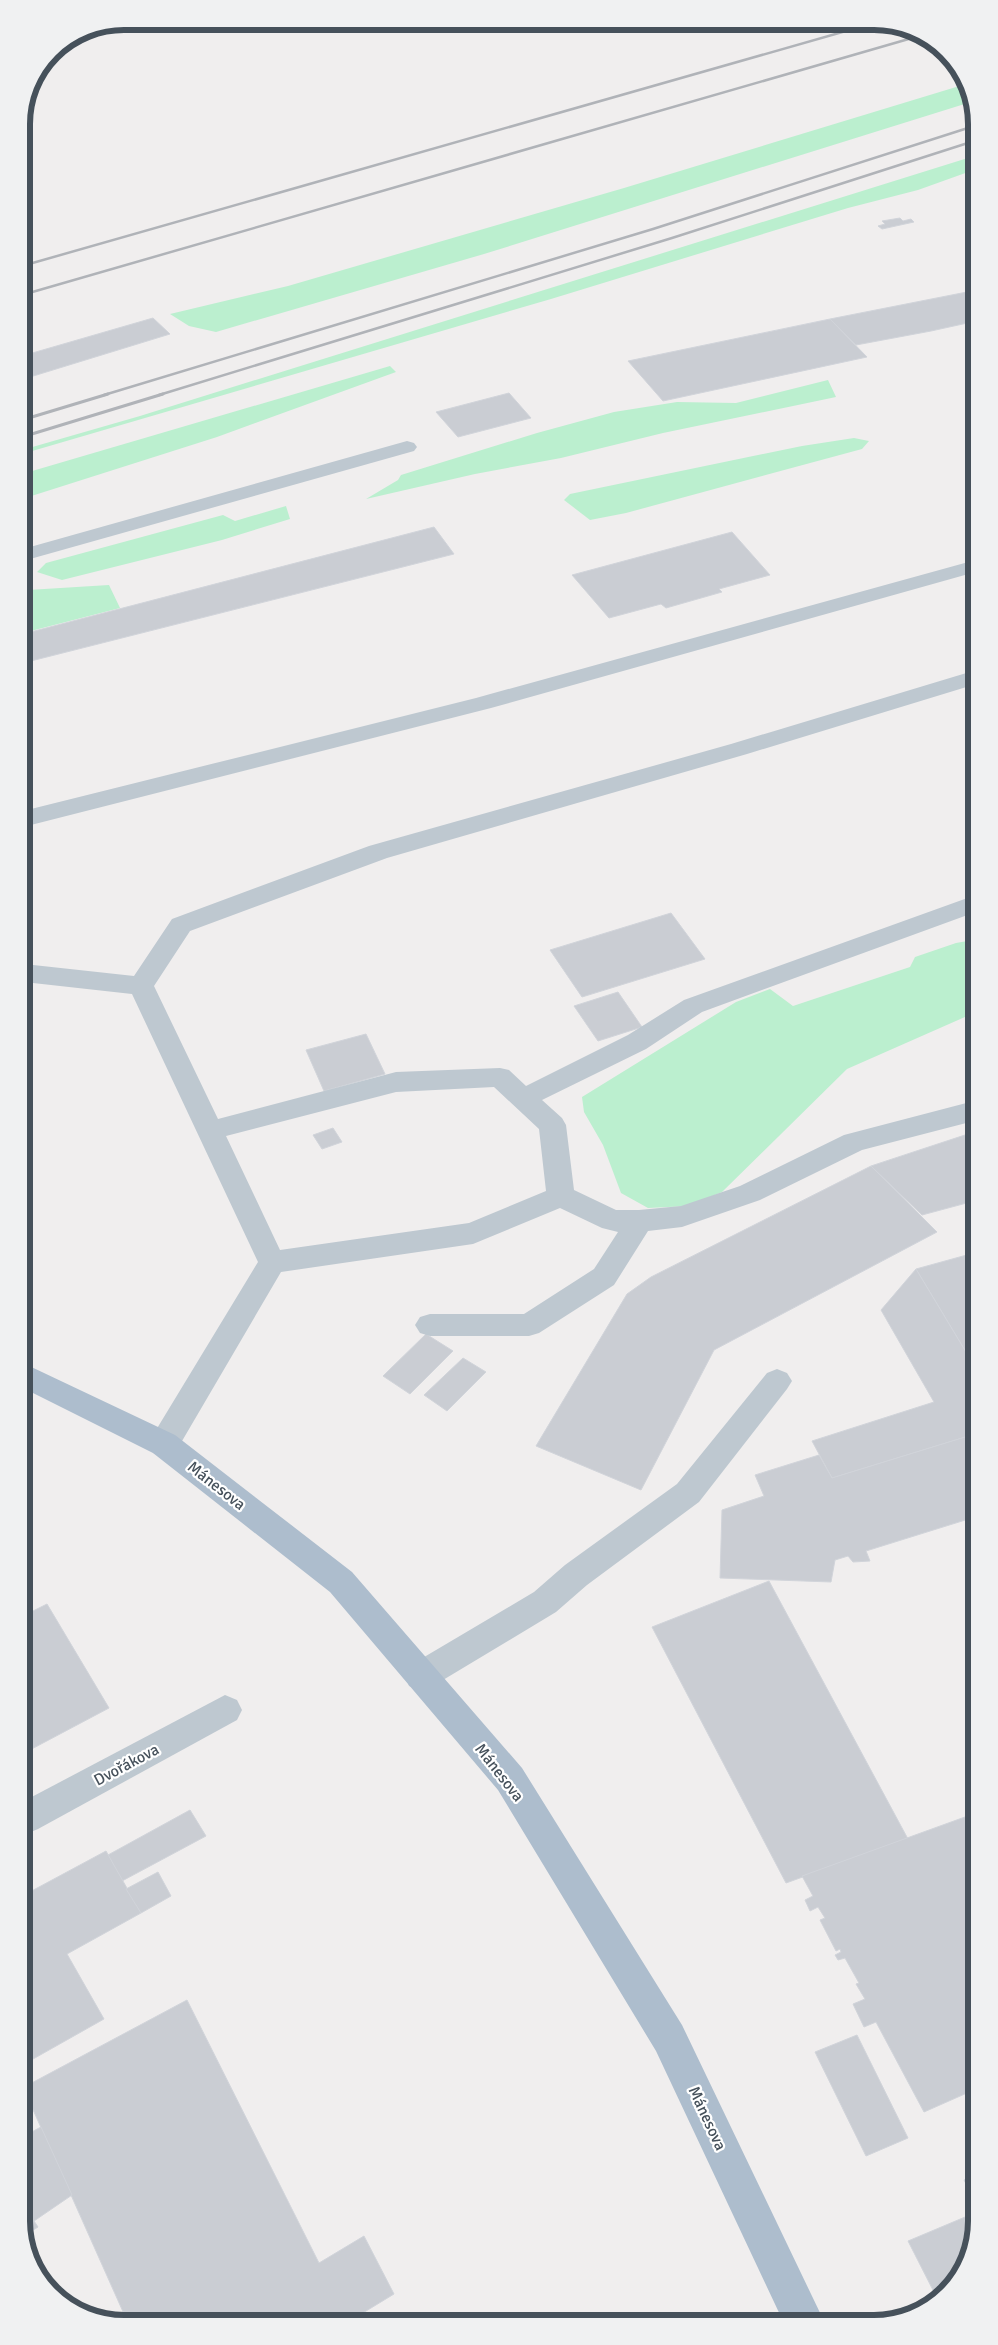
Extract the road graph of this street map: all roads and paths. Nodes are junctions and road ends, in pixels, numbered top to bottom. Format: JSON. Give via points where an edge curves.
{"nodes":[{"id":1,"x":407,"y":447,"type":"dead end"},
{"id":2,"x":30,"y":552,"type":"edge"},
{"id":3,"x":968,"y":568,"type":"edge"},
{"id":4,"x":968,"y":680,"type":"edge"},
{"id":5,"x":30,"y":817,"type":"edge"},
{"id":6,"x":968,"y":906,"type":"edge"},
{"id":7,"x":30,"y":974,"type":"edge"},
{"id":8,"x":141,"y":986,"type":"junction"},
{"id":9,"x":523,"y":1099,"type":"junction"},
{"id":10,"x":968,"y":1112,"type":"edge"},
{"id":11,"x":209,"y":1131,"type":"junction"},
{"id":12,"x":561,"y":1196,"type":"junction"},
{"id":13,"x":638,"y":1221,"type":"junction"},
{"id":14,"x":272,"y":1262,"type":"junction"},
{"id":15,"x":430,"y":1325,"type":"dead end"},
{"id":16,"x":30,"y":1378,"type":"edge"},
{"id":17,"x":777,"y":1381,"type":"dead end"},
{"id":18,"x":164,"y":1444,"type":"junction"},
{"id":19,"x":420,"y":1676,"type":"junction"},
{"id":20,"x":225,"y":1710,"type":"dead end"},
{"id":21,"x":30,"y":1816,"type":"edge"},
{"id":22,"x":801,"y":2315,"type":"edge"}],
"edges":[{"from":1,"to":2,"type":"street"},
{"from":3,"to":5,"type":"street","via":[[484,703]]},
{"from":4,"to":8,"type":"street","via":[[378,852],[181,925]]},
{"from":6,"to":9,"type":"street","via":[[693,1006],[637,1042]]},
{"from":7,"to":8,"type":"street"},
{"from":8,"to":11,"type":"street"},
{"from":9,"to":11,"type":"street","via":[[500,1077],[396,1082]]},
{"from":9,"to":12,"type":"street","via":[[552,1125]]},
{"from":10,"to":13,"type":"street","via":[[854,1142],[750,1193],[682,1216]]},
{"from":11,"to":14,"type":"street"},
{"from":12,"to":13,"type":"street","via":[[612,1220]]},
{"from":12,"to":14,"type":"street","via":[[473,1233]]},
{"from":13,"to":15,"type":"street","via":[[604,1277],[529,1325]]},
{"from":14,"to":18,"type":"street"},
{"from":16,"to":18,"type":"main road","name":"Mánesova"},
{"from":17,"to":19,"type":"street","via":[[688,1494],[576,1575],[545,1602]]},
{"from":18,"to":19,"type":"main road","name":"Mánesova","via":[[341,1582]]},
{"from":19,"to":22,"type":"main road","name":"Mánesova","via":[[510,1779],[669,2038]]},
{"from":20,"to":21,"type":"street","name":"Dvořákova"}]}
